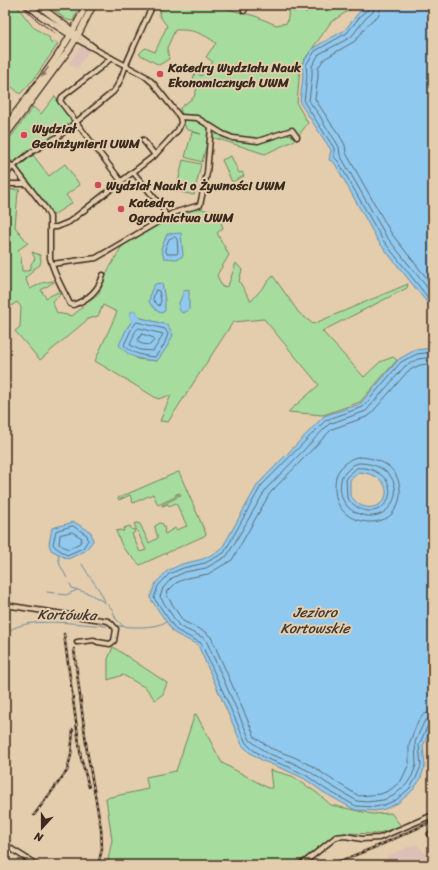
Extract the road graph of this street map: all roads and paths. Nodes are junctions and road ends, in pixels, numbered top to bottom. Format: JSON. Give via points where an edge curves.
{"nodes":[{"id":1,"x":28,"y":5,"type":"edge"},
{"id":2,"x":38,"y":5,"type":"edge"},
{"id":3,"x":86,"y":5,"type":"edge"},
{"id":4,"x":93,"y":5,"type":"edge"},
{"id":5,"x":153,"y":5,"type":"edge"},
{"id":6,"x":246,"y":5,"type":"edge"},
{"id":7,"x":244,"y":11,"type":"dead end"},
{"id":8,"x":66,"y":30,"type":"junction"},
{"id":9,"x":74,"y":35,"type":"junction"},
{"id":10,"x":111,"y":58,"type":"junction"},
{"id":11,"x":126,"y":66,"type":"junction"},
{"id":12,"x":134,"y":71,"type":"junction"},
{"id":13,"x":123,"y":74,"type":"junction"},
{"id":14,"x":180,"y":117,"type":"junction"},
{"id":15,"x":76,"y":122,"type":"junction"},
{"id":16,"x":5,"y":127,"type":"edge"},
{"id":17,"x":211,"y":127,"type":"junction"},
{"id":18,"x":5,"y":136,"type":"edge"},
{"id":19,"x":297,"y":136,"type":"dead end"},
{"id":20,"x":143,"y":140,"type":"dead end"},
{"id":21,"x":155,"y":155,"type":"junction"},
{"id":22,"x":13,"y":166,"type":"junction"},
{"id":23,"x":5,"y":168,"type":"edge"},
{"id":24,"x":133,"y":172,"type":"junction"},
{"id":25,"x":5,"y":176,"type":"edge"},
{"id":26,"x":121,"y":181,"type":"junction"},
{"id":27,"x":5,"y":184,"type":"edge"},
{"id":28,"x":26,"y":184,"type":"junction"},
{"id":29,"x":166,"y":216,"type":"junction"},
{"id":30,"x":51,"y":227,"type":"junction"},
{"id":31,"x":52,"y":264,"type":"junction"},
{"id":32,"x":103,"y":275,"type":"dead end"},
{"id":33,"x":5,"y":605,"type":"edge"},
{"id":34,"x":76,"y":642,"type":"dead end"},
{"id":35,"x":433,"y":815,"type":"edge"},
{"id":36,"x":430,"y":834,"type":"dead end"},
{"id":37,"x":433,"y":839,"type":"edge"},
{"id":38,"x":5,"y":844,"type":"edge"},
{"id":39,"x":37,"y":865,"type":"edge"},
{"id":40,"x":299,"y":865,"type":"edge"}],
"edges":[{"from":1,"to":8,"type":"main road","via":[[41,16]]},
{"from":2,"to":8,"type":"main road"},
{"from":3,"to":9,"type":"main road"},
{"from":4,"to":9,"type":"main road"},
{"from":5,"to":11,"type":"street"},
{"from":6,"to":7,"type":"street"},
{"from":8,"to":9,"type":"main road"},
{"from":8,"to":9,"type":"main road"},
{"from":9,"to":10,"type":"street"},
{"from":9,"to":16,"type":"main road","one_way":true},
{"from":9,"to":18,"type":"main road"},
{"from":10,"to":11,"type":"street"},
{"from":10,"to":15,"type":"street","via":[[62,97],[60,101]]},
{"from":11,"to":12,"type":"street"},
{"from":11,"to":13,"type":"street"},
{"from":12,"to":13,"type":"street"},
{"from":12,"to":14,"type":"street","via":[[145,76]]},
{"from":13,"to":15,"type":"street","via":[[113,92]]},
{"from":14,"to":17,"type":"street","via":[[197,118]]},
{"from":14,"to":21,"type":"street","via":[[178,130]]},
{"from":15,"to":22,"type":"street"},
{"from":15,"to":26,"type":"street"},
{"from":17,"to":19,"type":"street","via":[[233,138],[258,141],[292,130]]},
{"from":17,"to":29,"type":"street","via":[[207,173],[200,205]]},
{"from":20,"to":21,"type":"street"},
{"from":21,"to":24,"type":"street"},
{"from":22,"to":23,"type":"street","via":[[8,164]]},
{"from":22,"to":25,"type":"street"},
{"from":22,"to":28,"type":"street"},
{"from":24,"to":26,"type":"street"},
{"from":24,"to":29,"type":"street","via":[[162,207]]},
{"from":26,"to":30,"type":"street","via":[[69,222]]},
{"from":27,"to":28,"type":"street"},
{"from":28,"to":30,"type":"street","via":[[46,209]]},
{"from":29,"to":31,"type":"street","via":[[96,258]]},
{"from":30,"to":31,"type":"street"},
{"from":31,"to":32,"type":"street","via":[[72,307],[91,296]]},
{"from":33,"to":34,"type":"street","via":[[108,622],[116,629],[114,641],[110,644],[91,640]]},
{"from":35,"to":40,"type":"street","via":[[378,838],[336,837]]},
{"from":36,"to":37,"type":"street"},
{"from":38,"to":39,"type":"street"}]}
